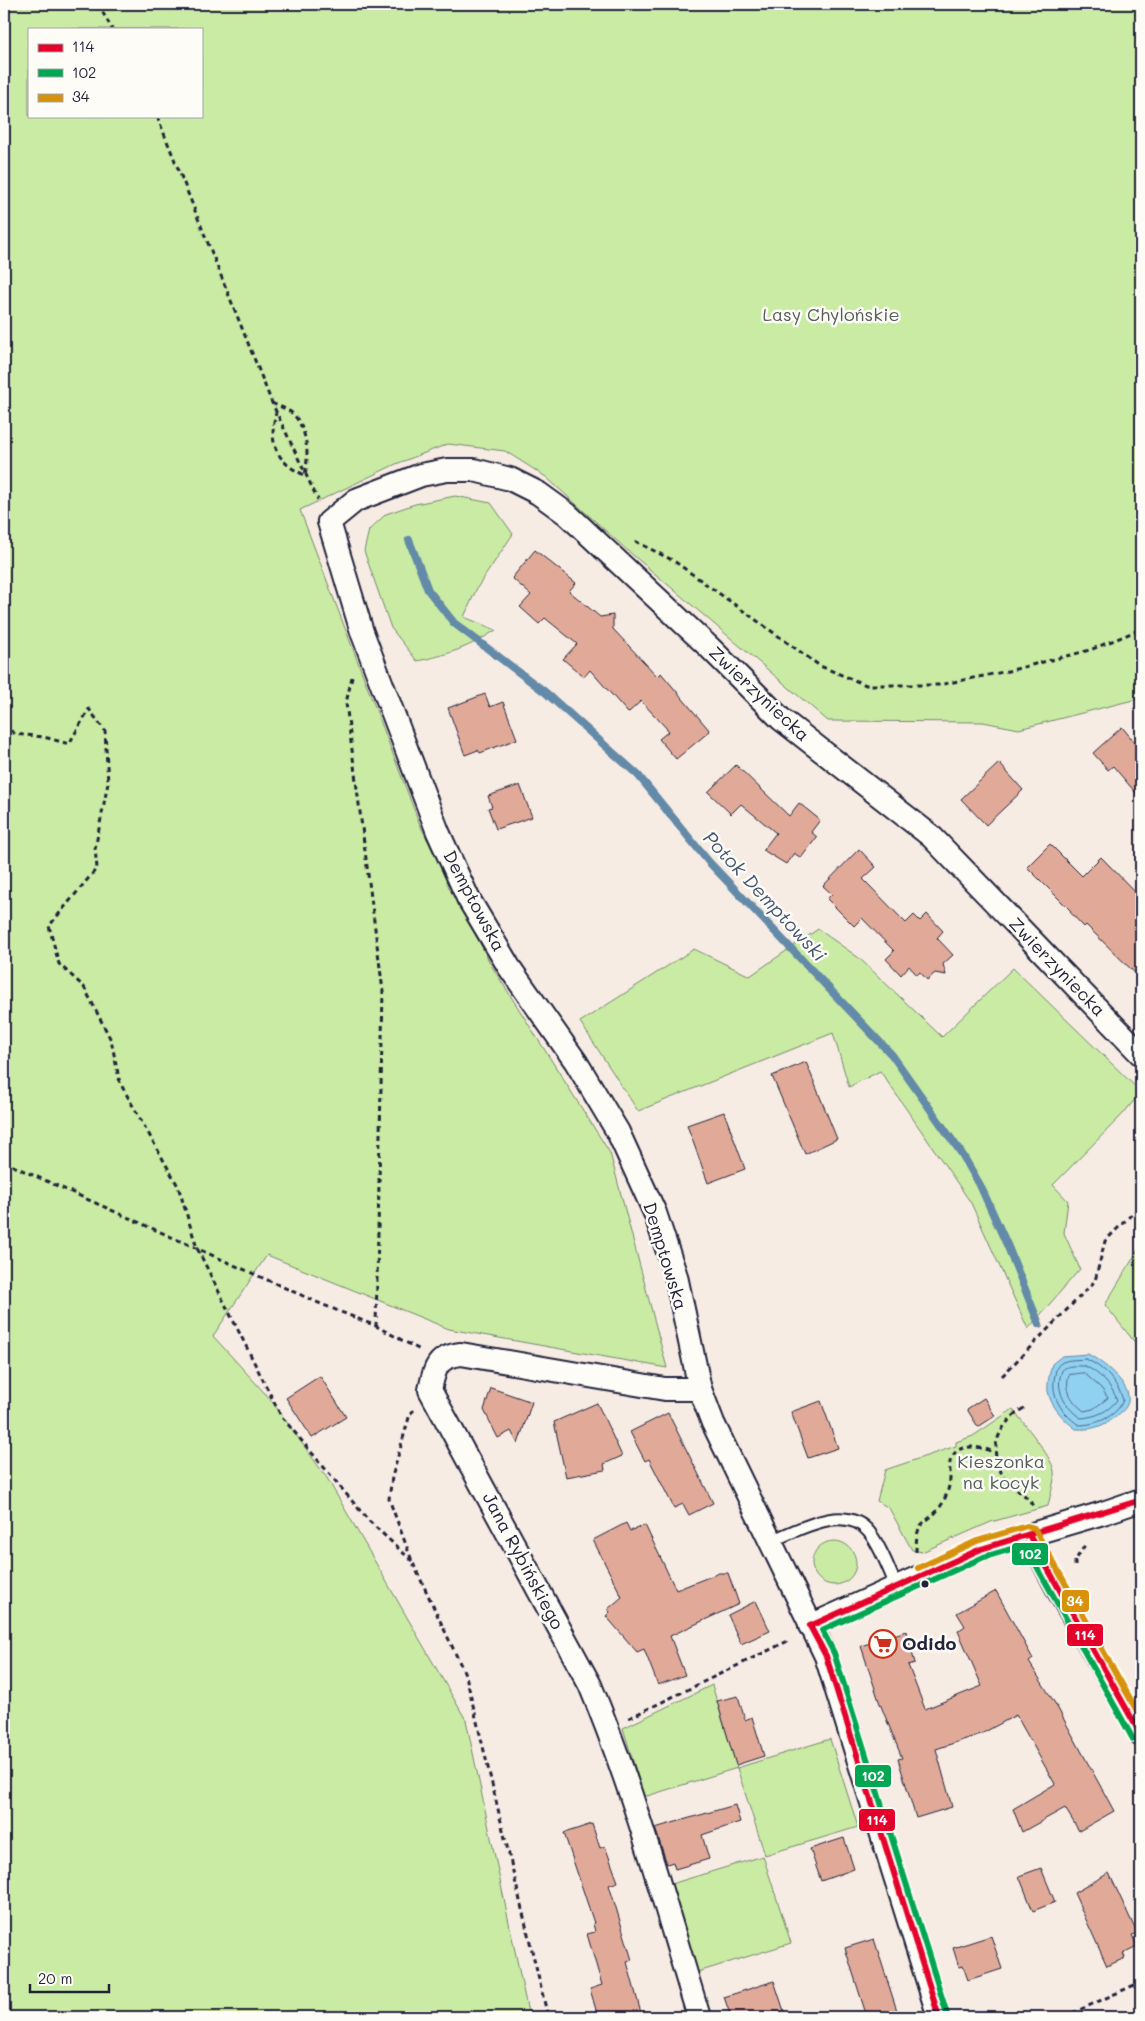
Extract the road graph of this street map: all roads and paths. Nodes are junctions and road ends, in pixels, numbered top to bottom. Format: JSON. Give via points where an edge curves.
{"nodes":[{"id":1,"x":98,"y":4,"type":"edge"},
{"id":2,"x":111,"y":28,"type":"edge"},
{"id":3,"x":158,"y":118,"type":"edge"},
{"id":4,"x":272,"y":403,"type":"junction"},
{"id":5,"x":276,"y":412,"type":"junction"},
{"id":6,"x":305,"y":475,"type":"junction"},
{"id":7,"x":311,"y":487,"type":"dead end"},
{"id":8,"x":329,"y":522,"type":"joint"},
{"id":9,"x":627,"y":537,"type":"dead end"},
{"id":10,"x":1141,"y":629,"type":"edge"},
{"id":11,"x":352,"y":676,"type":"dead end"},
{"id":12,"x":4,"y":725,"type":"edge"},
{"id":13,"x":1141,"y":1054,"type":"edge"},
{"id":14,"x":4,"y":1162,"type":"edge"},
{"id":15,"x":1135,"y":1211,"type":"dead end"},
{"id":16,"x":197,"y":1248,"type":"junction"},
{"id":17,"x":376,"y":1326,"type":"junction"},
{"id":18,"x":441,"y":1361,"type":"junction"},
{"id":19,"x":1002,"y":1376,"type":"dead end"},
{"id":20,"x":700,"y":1389,"type":"junction"},
{"id":21,"x":430,"y":1390,"type":"junction"},
{"id":22,"x":1024,"y":1408,"type":"dead end"},
{"id":23,"x":996,"y":1453,"type":"junction"},
{"id":24,"x":1141,"y":1500,"type":"edge"},
{"id":25,"x":1032,"y":1525,"type":"junction"},
{"id":26,"x":770,"y":1542,"type":"junction"},
{"id":27,"x":916,"y":1555,"type":"dead end"},
{"id":28,"x":412,"y":1561,"type":"junction"},
{"id":29,"x":896,"y":1587,"type":"junction"},
{"id":30,"x":801,"y":1633,"type":"junction"},
{"id":31,"x":622,"y":1721,"type":"dead end"},
{"id":32,"x":1141,"y":1735,"type":"edge"},
{"id":33,"x":1141,"y":1982,"type":"edge"},
{"id":34,"x":548,"y":2017,"type":"edge"},
{"id":35,"x":698,"y":2017,"type":"edge"},
{"id":36,"x":938,"y":2017,"type":"edge"},
{"id":37,"x":1064,"y":2017,"type":"edge"}],
"edges":[{"from":1,"to":2,"type":"path"},
{"from":3,"to":4,"type":"path"},
{"from":4,"to":5,"type":"path"},
{"from":4,"to":6,"type":"path","via":[[292,414],[300,425],[307,445]]},
{"from":5,"to":6,"type":"path"},
{"from":5,"to":6,"type":"path","via":[[272,429],[276,450],[292,470]]},
{"from":6,"to":7,"type":"path"},
{"from":8,"to":13,"type":"street","name":"Zwierzyniecka","via":[[356,500],[421,475],[447,470],[474,470],[510,478],[538,493],[567,514],[781,719],[930,836]]},
{"from":8,"to":20,"type":"street","name":"Demptowska","via":[[362,632],[438,832],[468,898],[509,967],[576,1062],[618,1132],[655,1212],[676,1276]]},
{"from":9,"to":10,"type":"path","via":[[674,561],[820,666],[866,685],[939,685],[1008,672],[1090,650]]},
{"from":11,"to":17,"type":"path","via":[[346,703],[383,990]]},
{"from":12,"to":16,"type":"path","via":[[15,734],[44,736],[69,744],[89,709],[105,731],[108,783],[95,849],[97,868],[49,926],[59,964],[84,987],[111,1040],[120,1083],[178,1186]]},
{"from":14,"to":16,"type":"path"},
{"from":15,"to":19,"type":"path","via":[[1105,1241],[1095,1282]]},
{"from":16,"to":17,"type":"path"},
{"from":16,"to":28,"type":"path","via":[[281,1416],[368,1520]]},
{"from":17,"to":18,"type":"path"},
{"from":18,"to":20,"type":"street","via":[[449,1355],[461,1354],[665,1389]]},
{"from":18,"to":21,"type":"street","via":[[434,1369]]},
{"from":20,"to":26,"type":"street","name":"Demptowska"},
{"from":21,"to":28,"type":"path","via":[[410,1414],[389,1499]]},
{"from":21,"to":35,"type":"street","name":"Jana Rybińskiego","via":[[590,1685],[634,1806]]},
{"from":22,"to":23,"type":"path","via":[[1005,1423],[998,1435]]},
{"from":23,"to":25,"type":"path","via":[[1001,1472],[1008,1482],[1031,1500]]},
{"from":23,"to":27,"type":"path","via":[[977,1446],[966,1447],[951,1458],[948,1490],[941,1505],[917,1530]]},
{"from":24,"to":25,"type":"street","via":[[1103,1513]]},
{"from":25,"to":29,"type":"street"},
{"from":25,"to":32,"type":"street","via":[[1060,1593]]},
{"from":26,"to":29,"type":"lane","via":[[822,1520],[838,1518],[855,1522],[868,1530]]},
{"from":26,"to":30,"type":"street","name":"Demptowska"},
{"from":28,"to":34,"type":"path","via":[[466,1676]]},
{"from":29,"to":30,"type":"street"},
{"from":30,"to":31,"type":"path"},
{"from":30,"to":36,"type":"street","name":"Demptowska","via":[[826,1656]]},
{"from":33,"to":37,"type":"path"}]}
